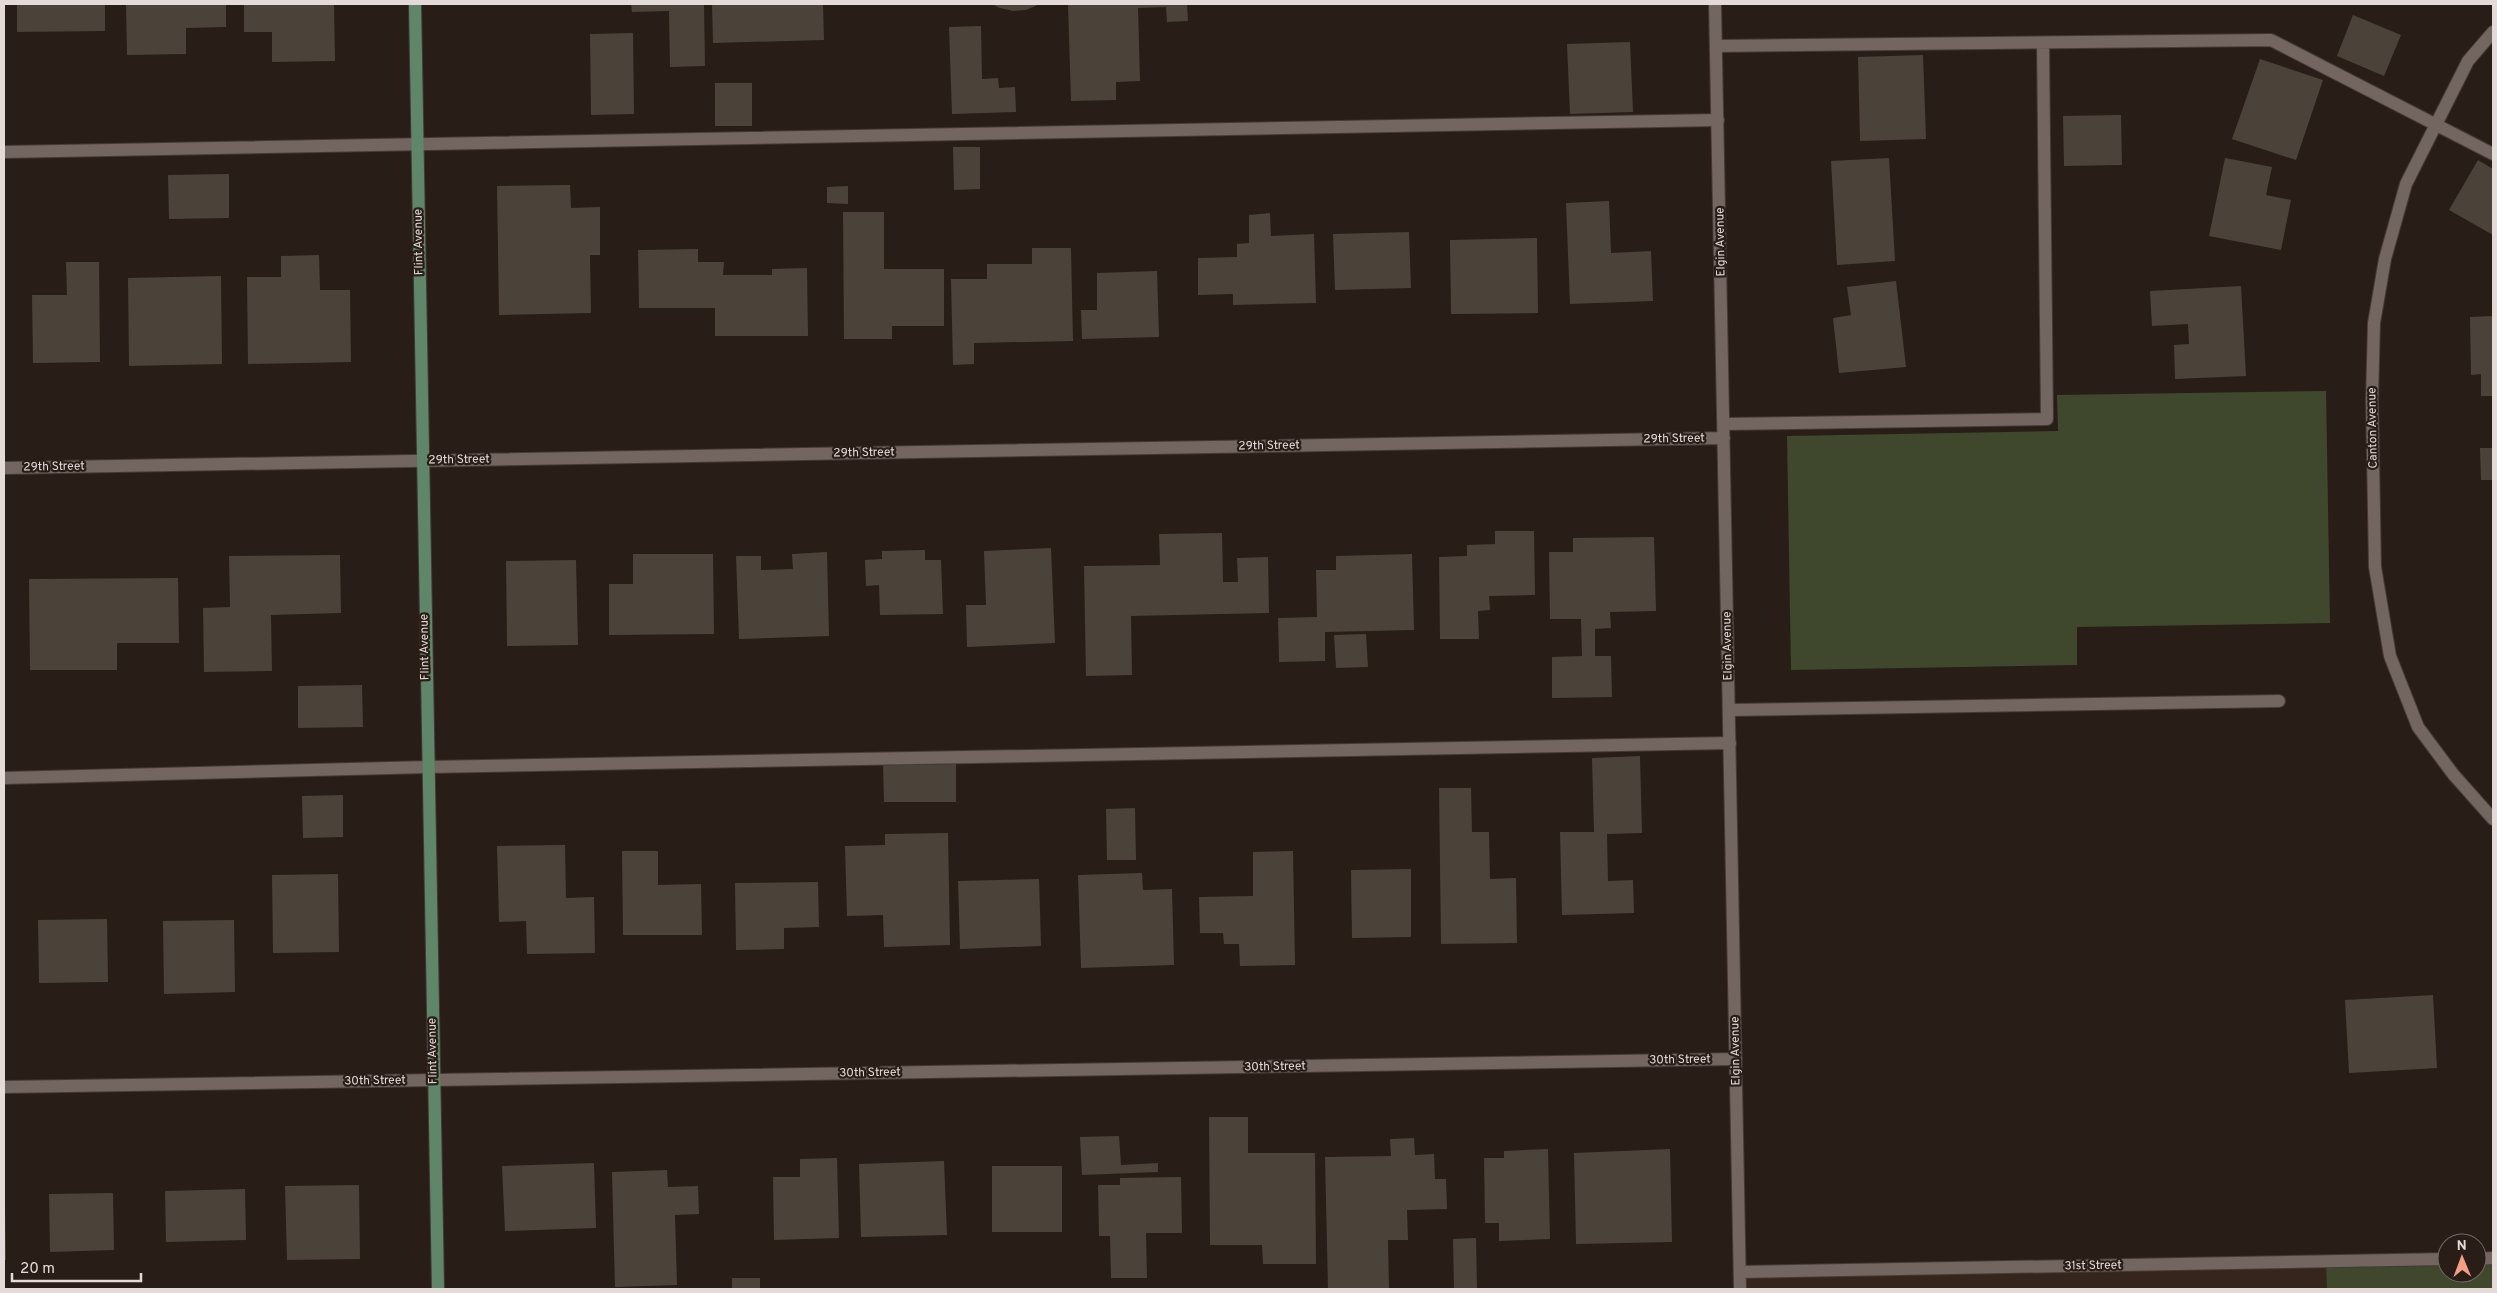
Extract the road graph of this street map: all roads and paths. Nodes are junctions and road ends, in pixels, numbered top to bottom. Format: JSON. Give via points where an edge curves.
{"nodes":[{"id":1,"x":415,"y":4,"type":"edge"},
{"id":2,"x":1716,"y":4,"type":"edge"},
{"id":3,"x":2493,"y":32,"type":"edge"},
{"id":4,"x":2043,"y":43,"type":"junction"},
{"id":5,"x":1716,"y":46,"type":"junction"},
{"id":6,"x":1718,"y":120,"type":"junction"},
{"id":7,"x":2436,"y":124,"type":"junction"},
{"id":8,"x":417,"y":142,"type":"junction"},
{"id":9,"x":4,"y":152,"type":"edge"},
{"id":10,"x":2493,"y":154,"type":"edge"},
{"id":11,"x":1724,"y":424,"type":"junction"},
{"id":12,"x":1724,"y":438,"type":"junction"},
{"id":13,"x":422,"y":461,"type":"junction"},
{"id":14,"x":4,"y":468,"type":"edge"},
{"id":15,"x":2279,"y":701,"type":"dead end"},
{"id":16,"x":1729,"y":710,"type":"junction"},
{"id":17,"x":1730,"y":742,"type":"junction"},
{"id":18,"x":428,"y":767,"type":"junction"},
{"id":19,"x":4,"y":778,"type":"edge"},
{"id":20,"x":2493,"y":818,"type":"edge"},
{"id":21,"x":1736,"y":1059,"type":"junction"},
{"id":22,"x":433,"y":1080,"type":"junction"},
{"id":23,"x":4,"y":1087,"type":"edge"},
{"id":24,"x":2437,"y":1259,"type":"edge"},
{"id":25,"x":1740,"y":1272,"type":"junction"},
{"id":26,"x":438,"y":1289,"type":"edge"},
{"id":27,"x":1740,"y":1289,"type":"edge"}],
"edges":[{"from":1,"to":8,"type":"street","name":"Flint Avenue"},
{"from":2,"to":5,"type":"street","name":"Elgin Avenue"},
{"from":3,"to":7,"type":"street","name":"Canton Avenue","via":[[2468,61]]},
{"from":4,"to":5,"type":"street"},
{"from":4,"to":7,"type":"street","via":[[2272,40]]},
{"from":4,"to":11,"type":"street","via":[[2047,419]]},
{"from":5,"to":6,"type":"street","name":"Elgin Avenue"},
{"from":6,"to":8,"type":"street"},
{"from":6,"to":11,"type":"street","name":"Elgin Avenue"},
{"from":7,"to":10,"type":"street"},
{"from":7,"to":20,"type":"street","name":"Canton Avenue","via":[[2406,184],[2384,258],[2374,322],[2372,400],[2376,567],[2390,656],[2418,727],[2453,774]]},
{"from":8,"to":9,"type":"street"},
{"from":8,"to":13,"type":"street","name":"Flint Avenue"},
{"from":11,"to":12,"type":"street","name":"Elgin Avenue"},
{"from":12,"to":13,"type":"street","name":"29th Street"},
{"from":12,"to":16,"type":"street","name":"Elgin Avenue"},
{"from":13,"to":14,"type":"street","name":"29th Street"},
{"from":13,"to":18,"type":"street","name":"Flint Avenue"},
{"from":15,"to":16,"type":"street"},
{"from":16,"to":17,"type":"street","name":"Elgin Avenue"},
{"from":17,"to":18,"type":"street"},
{"from":17,"to":21,"type":"street","name":"Elgin Avenue"},
{"from":18,"to":19,"type":"street"},
{"from":18,"to":22,"type":"street","name":"Flint Avenue"},
{"from":21,"to":22,"type":"street","name":"30th Street"},
{"from":21,"to":25,"type":"street","name":"Elgin Avenue"},
{"from":22,"to":23,"type":"street","name":"30th Street"},
{"from":22,"to":26,"type":"street","name":"Flint Avenue"},
{"from":24,"to":25,"type":"street","name":"31st Street"},
{"from":25,"to":27,"type":"street","name":"Elgin Avenue"}]}
